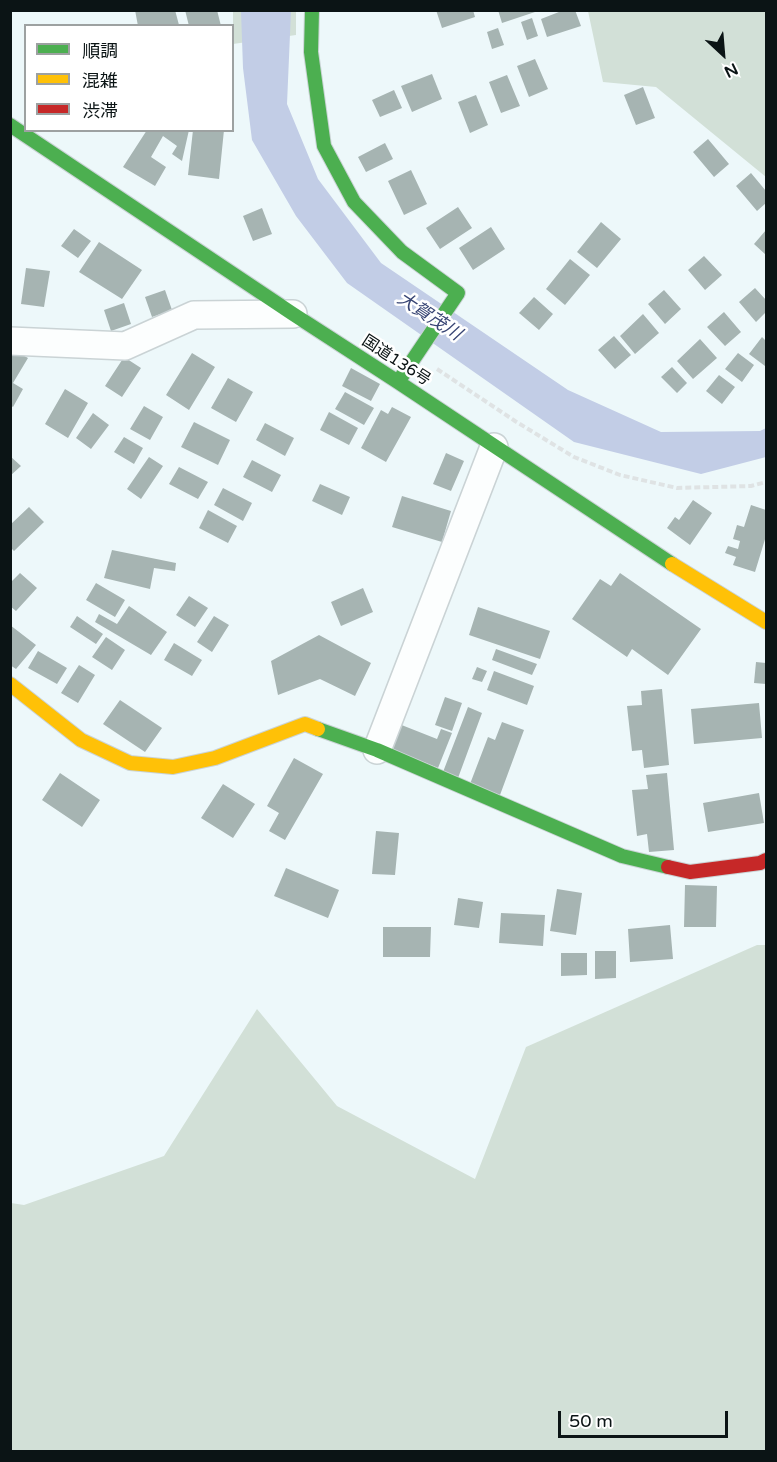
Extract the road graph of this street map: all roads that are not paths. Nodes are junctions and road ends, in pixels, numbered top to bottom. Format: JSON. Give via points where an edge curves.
{"nodes":[{"id":1,"x":312,"y":10,"type":"edge"},
{"id":2,"x":10,"y":125,"type":"edge"},
{"id":3,"x":293,"y":314,"type":"junction"},
{"id":4,"x":10,"y":341,"type":"edge"},
{"id":5,"x":398,"y":382,"type":"junction"},
{"id":6,"x":494,"y":447,"type":"junction"},
{"id":7,"x":766,"y":622,"type":"edge"},
{"id":8,"x":10,"y":684,"type":"edge"},
{"id":9,"x":377,"y":750,"type":"junction"},
{"id":10,"x":766,"y":860,"type":"edge"}],
"edges":[{"from":1,"to":5,"type":"main road","via":[[311,52],[324,146],[354,202],[402,252],[458,293]]},
{"from":2,"to":3,"type":"main road","name":"国道136号"},
{"from":3,"to":4,"type":"street","via":[[194,315],[125,346]]},
{"from":3,"to":5,"type":"main road","name":"国道136号"},
{"from":5,"to":6,"type":"main road","name":"国道136号"},
{"from":6,"to":7,"type":"main road","name":"国道136号"},
{"from":6,"to":9,"type":"street"},
{"from":8,"to":9,"type":"main road","via":[[81,740],[130,763],[173,767],[215,758],[305,724]]},
{"from":9,"to":10,"type":"main road","via":[[622,856],[690,872]]}]}
